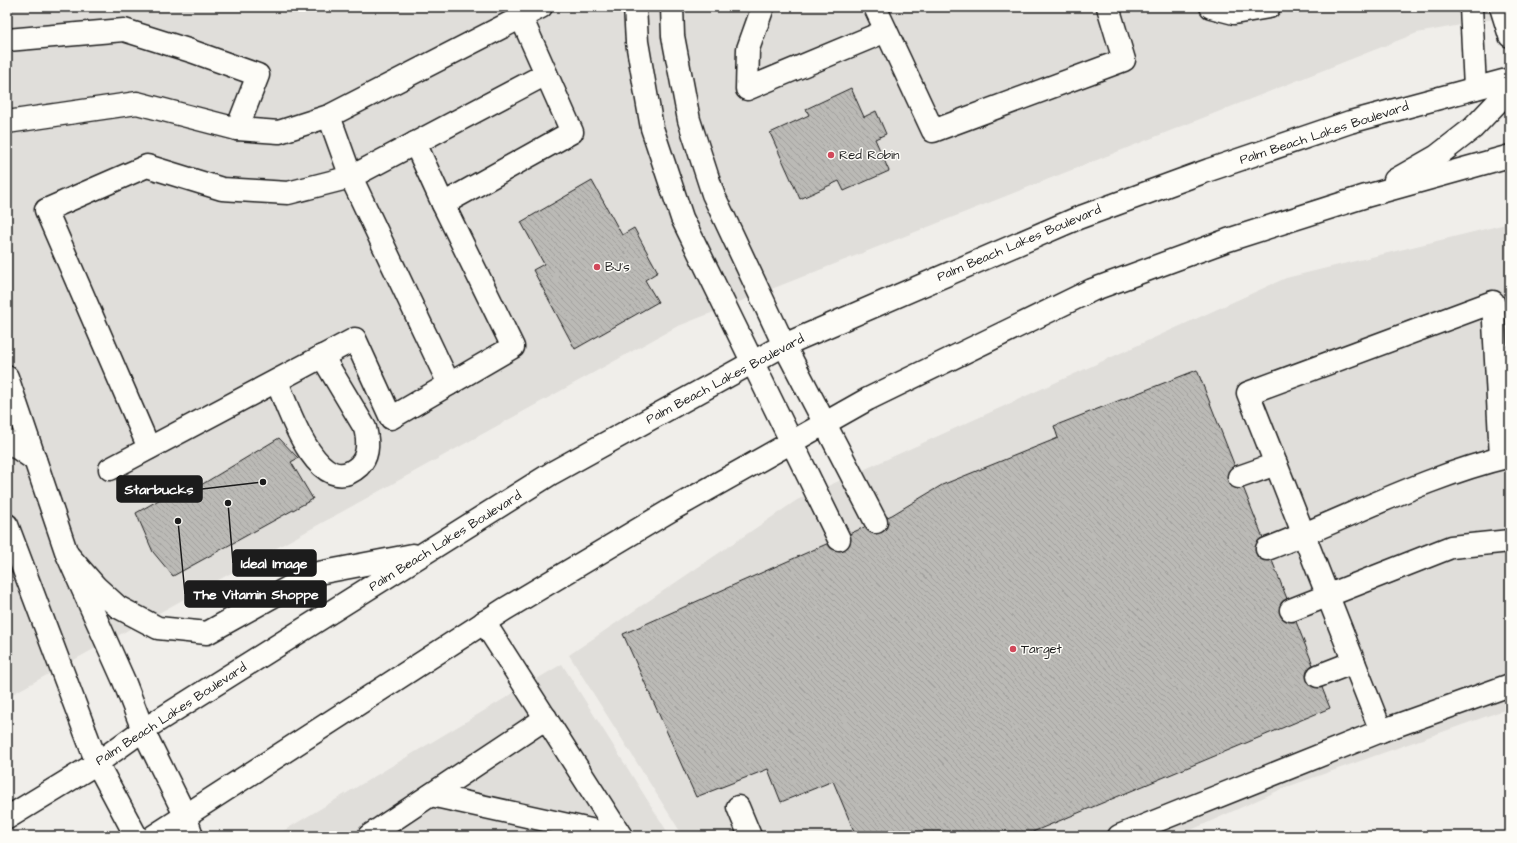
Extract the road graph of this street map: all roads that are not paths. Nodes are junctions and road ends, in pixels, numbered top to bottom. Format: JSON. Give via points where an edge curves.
{"nodes":[{"id":1,"x":541,"y":7,"type":"edge"},
{"id":2,"x":635,"y":7,"type":"edge"},
{"id":3,"x":672,"y":7,"type":"edge"},
{"id":4,"x":763,"y":7,"type":"edge"},
{"id":5,"x":875,"y":7,"type":"edge"},
{"id":6,"x":1108,"y":7,"type":"edge"},
{"id":7,"x":1211,"y":7,"type":"edge"},
{"id":8,"x":1269,"y":7,"type":"edge"},
{"id":9,"x":1471,"y":7,"type":"edge"},
{"id":10,"x":1501,"y":7,"type":"edge"},
{"id":11,"x":521,"y":17,"type":"junction"},
{"id":12,"x":886,"y":31,"type":"junction"},
{"id":13,"x":1510,"y":36,"type":"edge"},
{"id":14,"x":7,"y":40,"type":"edge"},
{"id":15,"x":546,"y":74,"type":"junction"},
{"id":16,"x":1510,"y":79,"type":"edge"},
{"id":17,"x":1475,"y":88,"type":"junction"},
{"id":18,"x":1510,"y":89,"type":"edge"},
{"id":19,"x":329,"y":116,"type":"junction"},
{"id":20,"x":7,"y":122,"type":"edge"},
{"id":21,"x":237,"y":129,"type":"junction"},
{"id":22,"x":415,"y":144,"type":"junction"},
{"id":23,"x":1510,"y":156,"type":"edge"},
{"id":24,"x":351,"y":177,"type":"junction"},
{"id":25,"x":1366,"y":196,"type":"junction"},
{"id":26,"x":443,"y":204,"type":"junction"},
{"id":27,"x":784,"y":345,"type":"junction"},
{"id":28,"x":322,"y":356,"type":"junction"},
{"id":29,"x":752,"y":361,"type":"junction"},
{"id":30,"x":7,"y":377,"type":"edge"},
{"id":31,"x":277,"y":381,"type":"junction"},
{"id":32,"x":449,"y":384,"type":"junction"},
{"id":33,"x":825,"y":423,"type":"junction"},
{"id":34,"x":7,"y":441,"type":"edge"},
{"id":35,"x":791,"y":442,"type":"junction"},
{"id":36,"x":149,"y":448,"type":"junction"},
{"id":37,"x":1505,"y":457,"type":"edge"},
{"id":38,"x":35,"y":460,"type":"junction"},
{"id":39,"x":1276,"y":464,"type":"junction"},
{"id":40,"x":110,"y":469,"type":"dead end"},
{"id":41,"x":1239,"y":477,"type":"dead end"},
{"id":42,"x":876,"y":522,"type":"dead end"},
{"id":43,"x":7,"y":525,"type":"edge"},
{"id":44,"x":1304,"y":535,"type":"junction"},
{"id":45,"x":839,"y":539,"type":"dead end"},
{"id":46,"x":1510,"y":541,"type":"edge"},
{"id":47,"x":1267,"y":549,"type":"dead end"},
{"id":48,"x":426,"y":552,"type":"junction"},
{"id":49,"x":67,"y":554,"type":"junction"},
{"id":50,"x":1328,"y":597,"type":"junction"},
{"id":51,"x":1291,"y":610,"type":"dead end"},
{"id":52,"x":484,"y":622,"type":"junction"},
{"id":53,"x":1354,"y":662,"type":"junction"},
{"id":54,"x":1318,"y":676,"type":"dead end"},
{"id":55,"x":1510,"y":685,"type":"edge"},
{"id":56,"x":546,"y":718,"type":"junction"},
{"id":57,"x":143,"y":730,"type":"junction"},
{"id":58,"x":1381,"y":731,"type":"junction"},
{"id":59,"x":97,"y":763,"type":"junction"},
{"id":60,"x":430,"y":795,"type":"junction"},
{"id":61,"x":738,"y":807,"type":"dead end"},
{"id":62,"x":185,"y":815,"type":"junction"},
{"id":63,"x":7,"y":818,"type":"edge"},
{"id":64,"x":136,"y":836,"type":"edge"},
{"id":65,"x":154,"y":836,"type":"edge"},
{"id":66,"x":192,"y":836,"type":"edge"},
{"id":67,"x":369,"y":836,"type":"edge"},
{"id":68,"x":620,"y":836,"type":"edge"},
{"id":69,"x":750,"y":836,"type":"edge"},
{"id":70,"x":1119,"y":836,"type":"edge"}],
"edges":[{"from":1,"to":11,"type":"main road"},
{"from":2,"to":29,"type":"main road","via":[[637,42],[652,128],[682,218]]},
{"from":3,"to":27,"type":"main road","via":[[673,36],[689,120],[713,194]]},
{"from":4,"to":12,"type":"main road","via":[[748,49],[747,89]]},
{"from":5,"to":12,"type":"main road"},
{"from":6,"to":12,"type":"main road","via":[[1124,60],[933,131]]},
{"from":7,"to":8,"type":"main road","via":[[1234,13]]},
{"from":9,"to":17,"type":"main road"},
{"from":10,"to":13,"type":"main road"},
{"from":11,"to":15,"type":"main road"},
{"from":11,"to":19,"type":"main road"},
{"from":14,"to":21,"type":"main road","via":[[124,30],[258,75]]},
{"from":15,"to":22,"type":"main road"},
{"from":15,"to":26,"type":"main road","via":[[572,132]]},
{"from":16,"to":17,"type":"main road","name":"Palm Beach Lakes Boulevard"},
{"from":17,"to":27,"type":"main road","name":"Palm Beach Lakes Boulevard","via":[[1350,122],[1078,218]]},
{"from":18,"to":25,"type":"main road","via":[[1473,128],[1437,156]]},
{"from":19,"to":21,"type":"main road","via":[[279,132]]},
{"from":19,"to":24,"type":"main road"},
{"from":20,"to":21,"type":"main road","via":[[137,103]]},
{"from":22,"to":24,"type":"main road"},
{"from":22,"to":26,"type":"main road"},
{"from":23,"to":25,"type":"main road"},
{"from":24,"to":32,"type":"main road"},
{"from":24,"to":36,"type":"main road","via":[[288,193],[222,189],[147,166],[46,210]]},
{"from":25,"to":33,"type":"main road","via":[[1228,240],[1092,290],[868,399]]},
{"from":26,"to":32,"type":"main road","via":[[513,347]]},
{"from":27,"to":29,"type":"main road","name":"Palm Beach Lakes Boulevard"},
{"from":27,"to":33,"type":"main road"},
{"from":28,"to":31,"type":"main road"},
{"from":28,"to":31,"type":"main road","via":[[365,428],[368,441],[366,454],[360,465],[349,473],[335,474],[323,469],[314,459],[290,414]]},
{"from":28,"to":32,"type":"main road","via":[[355,339],[391,418]]},
{"from":29,"to":35,"type":"main road"},
{"from":29,"to":48,"type":"main road","name":"Palm Beach Lakes Boulevard","via":[[552,473]]},
{"from":30,"to":38,"type":"main road"},
{"from":31,"to":36,"type":"main road"},
{"from":33,"to":35,"type":"main road"},
{"from":33,"to":42,"type":"main road"},
{"from":34,"to":38,"type":"main road"},
{"from":35,"to":45,"type":"main road"},
{"from":35,"to":52,"type":"main road"},
{"from":36,"to":40,"type":"main road"},
{"from":37,"to":39,"type":"main road","via":[[1493,302],[1248,393]]},
{"from":37,"to":44,"type":"main road","via":[[1453,472]]},
{"from":38,"to":49,"type":"main road"},
{"from":39,"to":41,"type":"main road"},
{"from":39,"to":44,"type":"main road"},
{"from":43,"to":59,"type":"main road"},
{"from":44,"to":47,"type":"main road"},
{"from":44,"to":50,"type":"main road"},
{"from":46,"to":50,"type":"main road","via":[[1451,547],[1394,568]]},
{"from":48,"to":49,"type":"main road","via":[[313,574],[207,633],[158,628],[118,606],[96,588]]},
{"from":48,"to":57,"type":"main road","name":"Palm Beach Lakes Boulevard"},
{"from":49,"to":57,"type":"main road"},
{"from":50,"to":51,"type":"main road"},
{"from":50,"to":53,"type":"main road"},
{"from":52,"to":56,"type":"main road"},
{"from":52,"to":62,"type":"main road"},
{"from":53,"to":54,"type":"main road"},
{"from":53,"to":58,"type":"main road"},
{"from":55,"to":58,"type":"main road"},
{"from":56,"to":60,"type":"main road"},
{"from":56,"to":68,"type":"main road"},
{"from":57,"to":59,"type":"main road","name":"Palm Beach Lakes Boulevard"},
{"from":57,"to":62,"type":"main road"},
{"from":58,"to":70,"type":"main road"},
{"from":59,"to":63,"type":"main road","name":"Palm Beach Lakes Boulevard"},
{"from":59,"to":64,"type":"main road"},
{"from":60,"to":67,"type":"main road"},
{"from":60,"to":68,"type":"main road"},
{"from":61,"to":69,"type":"main road"},
{"from":62,"to":65,"type":"main road"},
{"from":62,"to":66,"type":"main road"}]}
